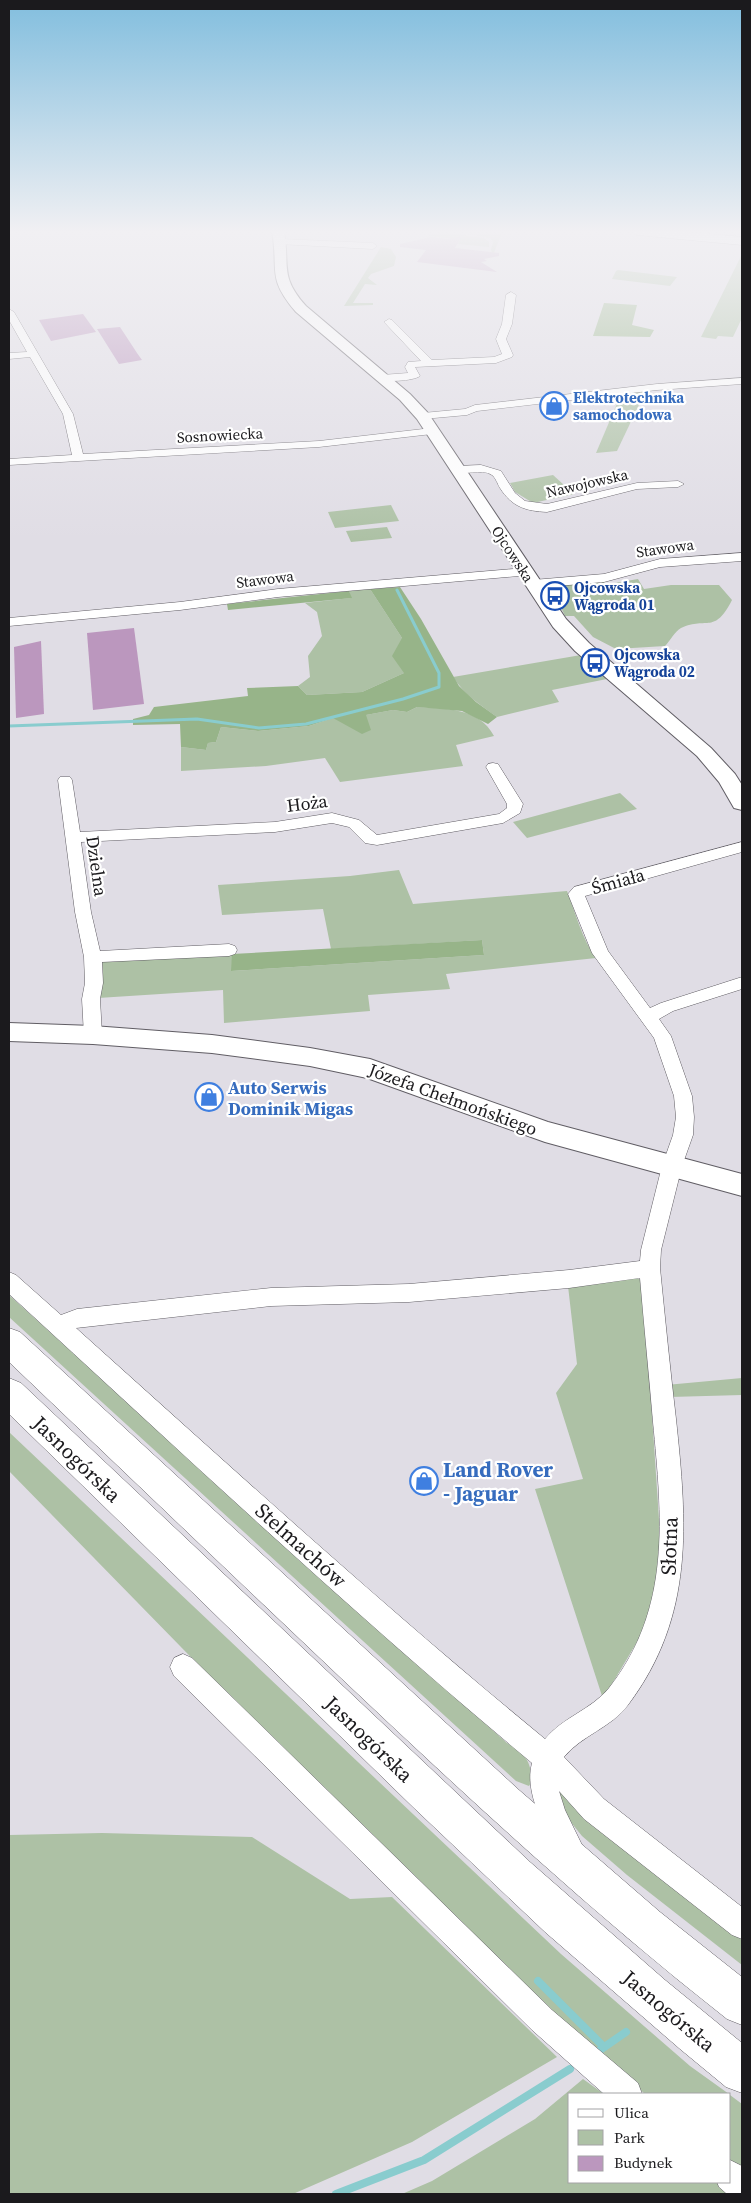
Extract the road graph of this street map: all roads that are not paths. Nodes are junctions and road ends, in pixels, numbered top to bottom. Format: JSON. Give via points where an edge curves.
{"nodes":[{"id":1,"x":21,"y":334,"type":"edge"},
{"id":2,"x":331,"y":334,"type":"edge"},
{"id":3,"x":400,"y":334,"type":"edge"},
{"id":4,"x":503,"y":334,"type":"edge"},
{"id":5,"x":33,"y":354,"type":"junction"},
{"id":6,"x":9,"y":356,"type":"edge"},
{"id":7,"x":428,"y":362,"type":"junction"},
{"id":8,"x":382,"y":378,"type":"junction"},
{"id":9,"x":742,"y":381,"type":"edge"},
{"id":10,"x":428,"y":423,"type":"junction"},
{"id":11,"x":78,"y":457,"type":"junction"},
{"id":12,"x":9,"y":462,"type":"edge"},
{"id":13,"x":460,"y":469,"type":"junction"},
{"id":14,"x":678,"y":484,"type":"dead end"},
{"id":15,"x":742,"y":557,"type":"edge"},
{"id":16,"x":530,"y":578,"type":"junction"},
{"id":17,"x":9,"y":622,"type":"edge"},
{"id":18,"x":493,"y":767,"type":"dead end"},
{"id":19,"x":65,"y":780,"type":"dead end"},
{"id":20,"x":742,"y":803,"type":"edge"},
{"id":21,"x":73,"y":837,"type":"junction"},
{"id":22,"x":742,"y":847,"type":"edge"},
{"id":23,"x":229,"y":950,"type":"dead end"},
{"id":24,"x":93,"y":957,"type":"junction"},
{"id":25,"x":742,"y":983,"type":"edge"},
{"id":26,"x":649,"y":1016,"type":"junction"},
{"id":27,"x":9,"y":1032,"type":"edge"},
{"id":28,"x":93,"y":1035,"type":"junction"},
{"id":29,"x":672,"y":1166,"type":"junction"},
{"id":30,"x":742,"y":1185,"type":"edge"},
{"id":31,"x":650,"y":1268,"type":"junction"},
{"id":32,"x":9,"y":1281,"type":"edge"},
{"id":33,"x":59,"y":1326,"type":"junction"},
{"id":34,"x":9,"y":1342,"type":"edge"},
{"id":35,"x":9,"y":1393,"type":"edge"},
{"id":36,"x":184,"y":1667,"type":"dead end"},
{"id":37,"x":547,"y":1758,"type":"junction"},
{"id":38,"x":584,"y":1875,"type":"junction"},
{"id":39,"x":742,"y":1925,"type":"edge"},
{"id":40,"x":742,"y":2004,"type":"edge"},
{"id":41,"x":742,"y":2070,"type":"edge"},
{"id":42,"x":626,"y":2093,"type":"edge"},
{"id":43,"x":731,"y":2177,"type":"edge"},
{"id":44,"x":742,"y":2186,"type":"edge"}],
"edges":[{"from":1,"to":5,"type":"street"},
{"from":2,"to":8,"type":"street","name":"Ojcowska"},
{"from":3,"to":7,"type":"street"},
{"from":4,"to":7,"type":"street","via":[[501,339],[508,355],[496,360]]},
{"from":5,"to":6,"type":"street"},
{"from":5,"to":11,"type":"street","via":[[68,414]]},
{"from":7,"to":8,"type":"street","via":[[412,364],[410,367],[415,376]]},
{"from":8,"to":10,"type":"street","name":"Ojcowska"},
{"from":9,"to":10,"type":"street","name":"Sosnowiecka","via":[[657,387],[475,408]]},
{"from":10,"to":11,"type":"street","name":"Sosnowiecka","via":[[319,444]]},
{"from":10,"to":13,"type":"street","name":"Ojcowska"},
{"from":11,"to":12,"type":"street","name":"Sosnowiecka"},
{"from":13,"to":14,"type":"street","name":"Nawojowska","via":[[481,468],[497,473],[509,496],[521,505],[535,508],[547,508],[637,486]]},
{"from":13,"to":16,"type":"street","name":"Ojcowska"},
{"from":15,"to":16,"type":"street","name":"Stawowa","via":[[660,563],[604,578]]},
{"from":16,"to":17,"type":"street","name":"Stawowa","via":[[278,593]]},
{"from":16,"to":20,"type":"street","name":"Ojcowska","via":[[572,638],[704,752],[728,779]]},
{"from":18,"to":21,"type":"street","name":"Hoża","via":[[516,810],[503,818],[410,836],[371,840],[354,823],[332,818],[275,826]]},
{"from":19,"to":21,"type":"street","name":"Dzielna"},
{"from":21,"to":24,"type":"street","name":"Dzielna"},
{"from":22,"to":26,"type":"street","name":"Śmiała","via":[[576,894],[600,954]]},
{"from":23,"to":24,"type":"street"},
{"from":24,"to":28,"type":"street","name":"Dzielna"},
{"from":25,"to":26,"type":"street"},
{"from":26,"to":29,"type":"street","name":"Śmiała","via":[[662,1036],[683,1096],[683,1134]]},
{"from":27,"to":28,"type":"street","name":"Józefa Chełmońskiego"},
{"from":28,"to":29,"type":"street","name":"Józefa Chełmońskiego","via":[[212,1044],[370,1068],[545,1132]]},
{"from":29,"to":30,"type":"street","name":"Józefa Chełmońskiego"},
{"from":29,"to":31,"type":"street","name":"Słotna","via":[[651,1250]]},
{"from":31,"to":33,"type":"street","via":[[569,1279],[409,1293],[271,1297],[78,1318]]},
{"from":31,"to":37,"type":"street","name":"Słotna","via":[[672,1530],[668,1586],[658,1623],[620,1693],[602,1714],[561,1740]]},
{"from":32,"to":33,"type":"street","name":"Stelmachów"},
{"from":33,"to":37,"type":"street","name":"Stelmachów","via":[[292,1537]]},
{"from":34,"to":38,"type":"main road","name":"Jasnogórska"},
{"from":35,"to":41,"type":"main road","name":"Jasnogórska","via":[[556,1914]]},
{"from":36,"to":42,"type":"street","via":[[542,2020]]},
{"from":37,"to":38,"type":"street","via":[[545,1782],[550,1806]]},
{"from":37,"to":39,"type":"street","name":"Stelmachów","via":[[594,1809]]},
{"from":38,"to":40,"type":"main road","name":"Jasnogórska"},
{"from":43,"to":44,"type":"street"}]}
